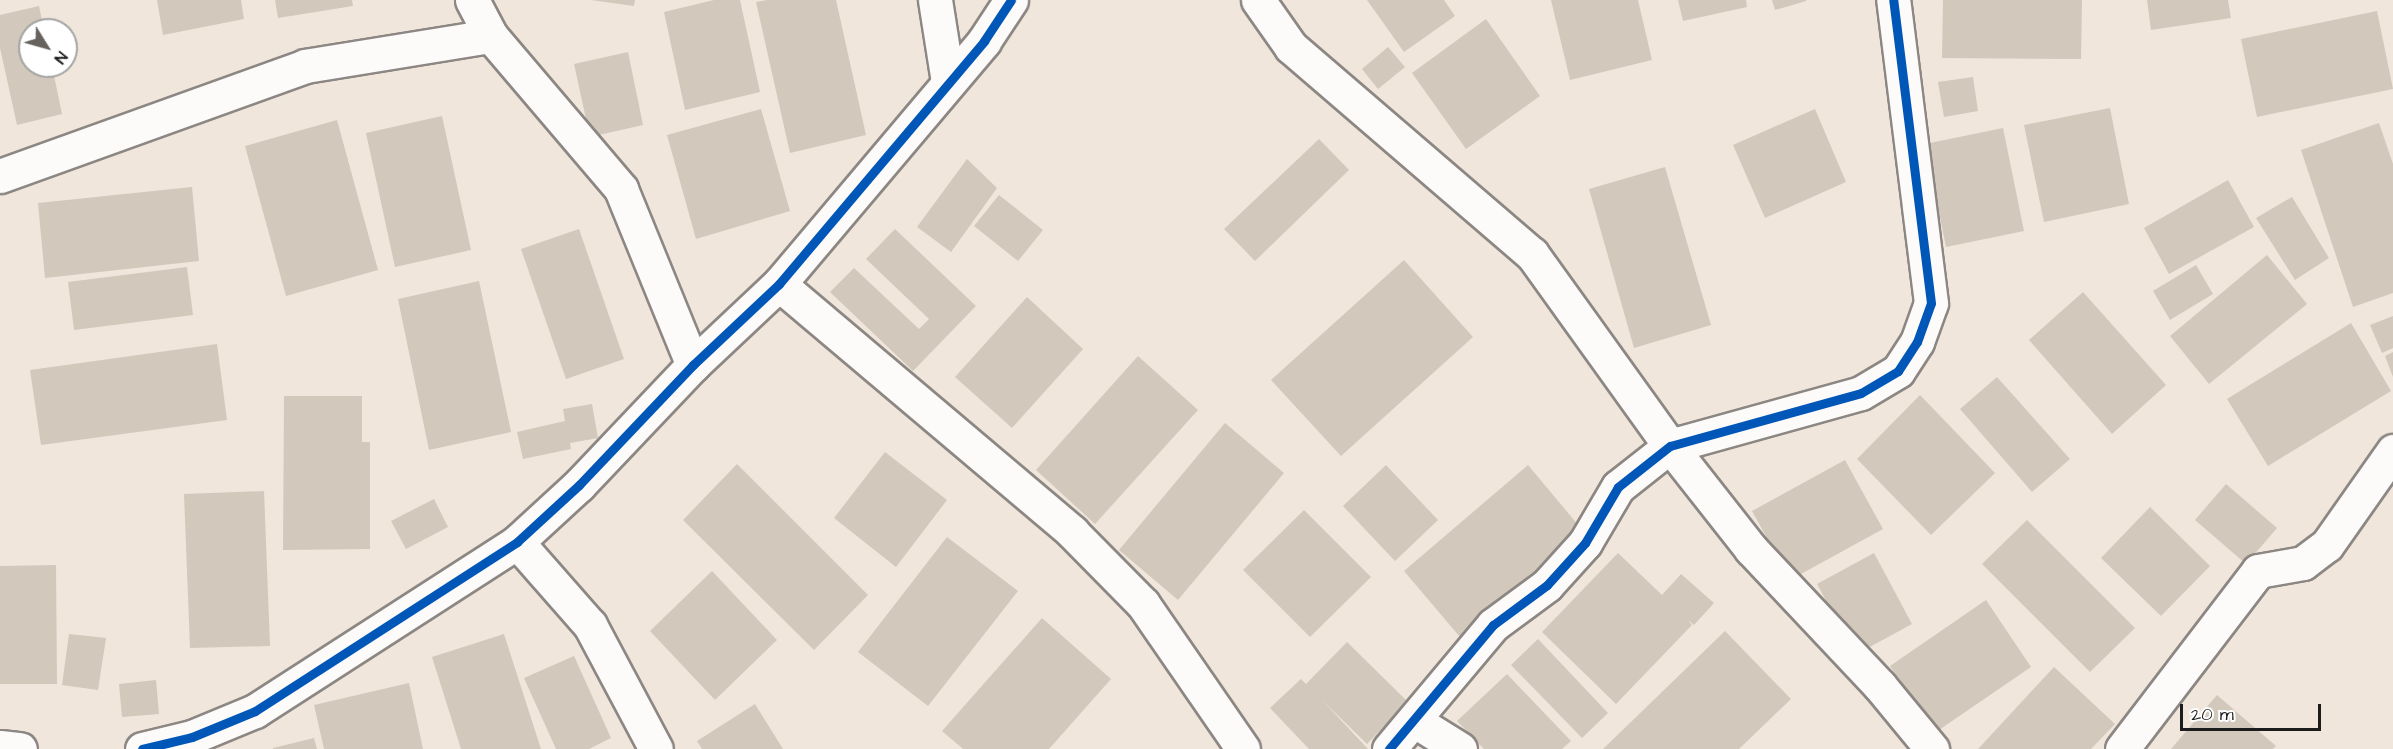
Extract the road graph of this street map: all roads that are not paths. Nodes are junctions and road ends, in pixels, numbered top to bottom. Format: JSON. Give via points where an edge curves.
{"nodes":[{"id":1,"x":472,"y":0,"type":"edge"},
{"id":2,"x":935,"y":0,"type":"edge"},
{"id":3,"x":1011,"y":0,"type":"edge"},
{"id":4,"x":1258,"y":0,"type":"edge"},
{"id":5,"x":1893,"y":0,"type":"edge"},
{"id":6,"x":491,"y":36,"type":"junction"},
{"id":7,"x":948,"y":82,"type":"junction"},
{"id":8,"x":0,"y":176,"type":"edge"},
{"id":9,"x":779,"y":284,"type":"junction"},
{"id":10,"x":693,"y":365,"type":"junction"},
{"id":11,"x":1670,"y":446,"type":"junction"},
{"id":12,"x":2393,"y":451,"type":"edge"},
{"id":13,"x":517,"y":542,"type":"junction"},
{"id":14,"x":1416,"y":721,"type":"junction"},
{"id":15,"x":0,"y":747,"type":"edge"},
{"id":16,"x":20,"y":749,"type":"edge"},
{"id":17,"x":142,"y":749,"type":"edge"},
{"id":18,"x":656,"y":749,"type":"edge"},
{"id":19,"x":1243,"y":749,"type":"edge"},
{"id":20,"x":1389,"y":749,"type":"edge"},
{"id":21,"x":1460,"y":749,"type":"edge"},
{"id":22,"x":1932,"y":749,"type":"edge"},
{"id":23,"x":2122,"y":749,"type":"edge"}],
"edges":[{"from":1,"to":6,"type":"street"},
{"from":2,"to":7,"type":"street"},
{"from":3,"to":7,"type":"street"},
{"from":4,"to":11,"type":"street","via":[[1291,47],[1532,254]]},
{"from":5,"to":11,"type":"street","via":[[1931,303],[1917,342],[1898,371],[1861,393]]},
{"from":6,"to":8,"type":"street","via":[[305,66]]},
{"from":6,"to":10,"type":"street","via":[[621,189]]},
{"from":7,"to":9,"type":"street"},
{"from":9,"to":10,"type":"street"},
{"from":9,"to":19,"type":"street","via":[[1071,531],[1143,604]]},
{"from":10,"to":13,"type":"street","via":[[579,485]]},
{"from":11,"to":14,"type":"street","via":[[1618,487],[1585,543],[1547,585],[1493,625]]},
{"from":11,"to":22,"type":"street","via":[[1750,549],[1881,686]]},
{"from":12,"to":23,"type":"street","via":[[2327,545],[2303,564],[2258,572]]},
{"from":13,"to":17,"type":"street","via":[[255,711],[192,737]]},
{"from":13,"to":18,"type":"street","via":[[590,625]]},
{"from":14,"to":20,"type":"street"},
{"from":14,"to":21,"type":"street"},
{"from":15,"to":16,"type":"street"}]}
